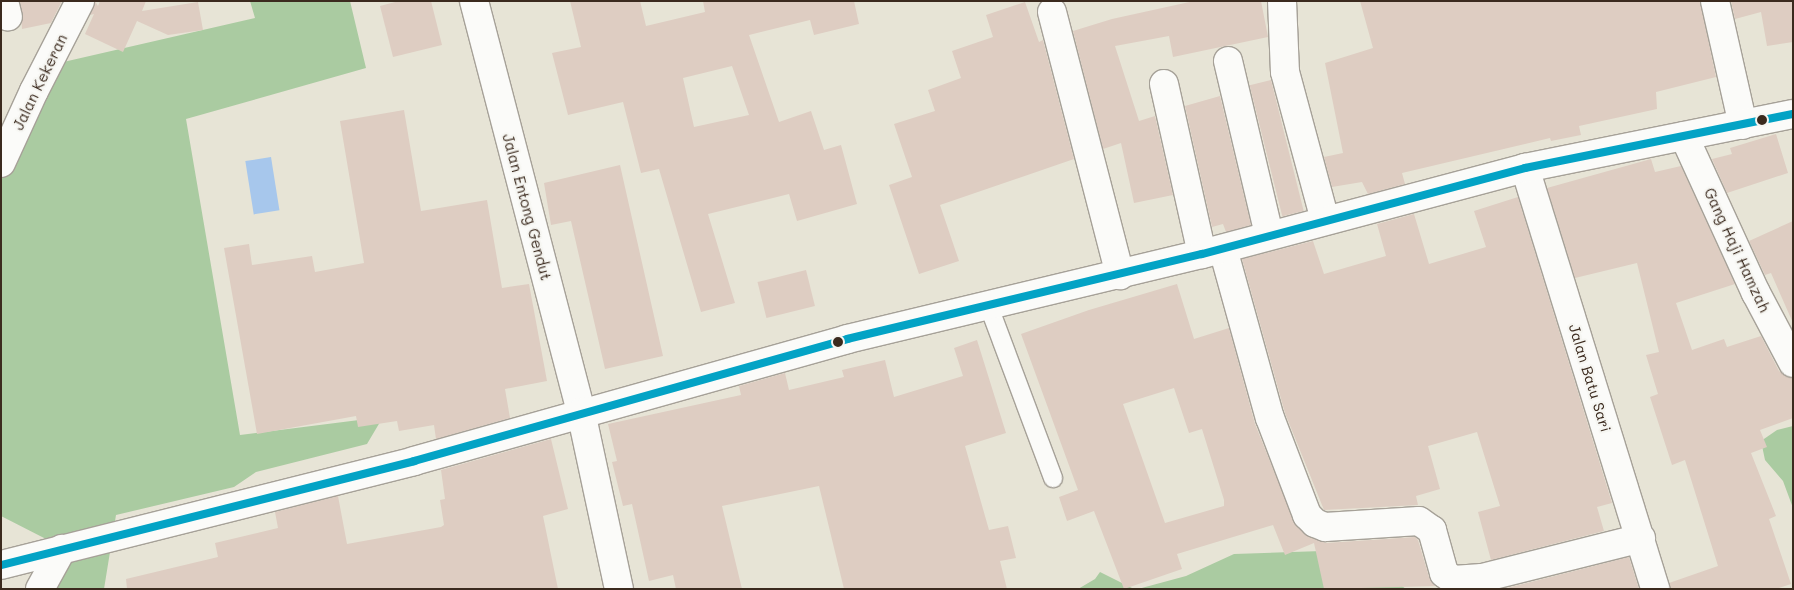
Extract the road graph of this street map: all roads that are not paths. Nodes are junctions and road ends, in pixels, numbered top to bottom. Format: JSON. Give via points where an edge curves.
{"nodes":[{"id":1,"x":80,"y":1,"type":"edge"},
{"id":2,"x":474,"y":1,"type":"edge"},
{"id":3,"x":1282,"y":1,"type":"edge"},
{"id":4,"x":1715,"y":1,"type":"edge"},
{"id":5,"x":1052,"y":12,"type":"dead end"},
{"id":6,"x":1228,"y":61,"type":"dead end"},
{"id":7,"x":1164,"y":84,"type":"dead end"},
{"id":8,"x":1793,"y":114,"type":"edge"},
{"id":9,"x":1744,"y":125,"type":"junction"},
{"id":10,"x":1684,"y":136,"type":"junction"},
{"id":11,"x":1,"y":163,"type":"edge"},
{"id":12,"x":1525,"y":168,"type":"junction"},
{"id":13,"x":1325,"y":220,"type":"junction"},
{"id":14,"x":1269,"y":235,"type":"junction"},
{"id":15,"x":1213,"y":252,"type":"junction"},
{"id":16,"x":1120,"y":275,"type":"junction"},
{"id":17,"x":988,"y":304,"type":"junction"},
{"id":18,"x":1793,"y":363,"type":"edge"},
{"id":19,"x":580,"y":412,"type":"junction"},
{"id":20,"x":1053,"y":478,"type":"dead end"},
{"id":21,"x":1641,"y":538,"type":"junction"},
{"id":22,"x":62,"y":549,"type":"junction"},
{"id":23,"x":1,"y":565,"type":"edge"},
{"id":24,"x":40,"y":589,"type":"edge"},
{"id":25,"x":619,"y":589,"type":"edge"},
{"id":26,"x":1655,"y":589,"type":"edge"}],
"edges":[{"from":1,"to":11,"type":"street","name":"Jalan Kekeran"},
{"from":2,"to":19,"type":"street","name":"Jalan Entong Gendut"},
{"from":3,"to":13,"type":"street","via":[[1285,72]]},
{"from":4,"to":9,"type":"street"},
{"from":5,"to":16,"type":"street"},
{"from":6,"to":14,"type":"street"},
{"from":7,"to":15,"type":"street"},
{"from":8,"to":9,"type":"street"},
{"from":9,"to":10,"type":"street"},
{"from":10,"to":12,"type":"street"},
{"from":10,"to":18,"type":"street","name":"Gang Haji Hamzah","via":[[1756,293]]},
{"from":12,"to":13,"type":"street"},
{"from":12,"to":21,"type":"street","name":"Jalan Batu Sari"},
{"from":13,"to":14,"type":"street"},
{"from":14,"to":15,"type":"street"},
{"from":15,"to":16,"type":"street"},
{"from":15,"to":21,"type":"street","via":[[1270,418],[1307,515],[1315,523],[1325,527],[1420,521],[1432,530],[1444,573],[1453,580],[1482,578]]},
{"from":16,"to":17,"type":"street"},
{"from":17,"to":19,"type":"street"},
{"from":17,"to":20,"type":"lane"},
{"from":19,"to":22,"type":"street","via":[[414,461]]},
{"from":19,"to":25,"type":"street","name":"Jalan Entong Gendut"},
{"from":21,"to":26,"type":"street","name":"Jalan Batu Sari"},
{"from":22,"to":23,"type":"street"},
{"from":22,"to":24,"type":"street"}]}
